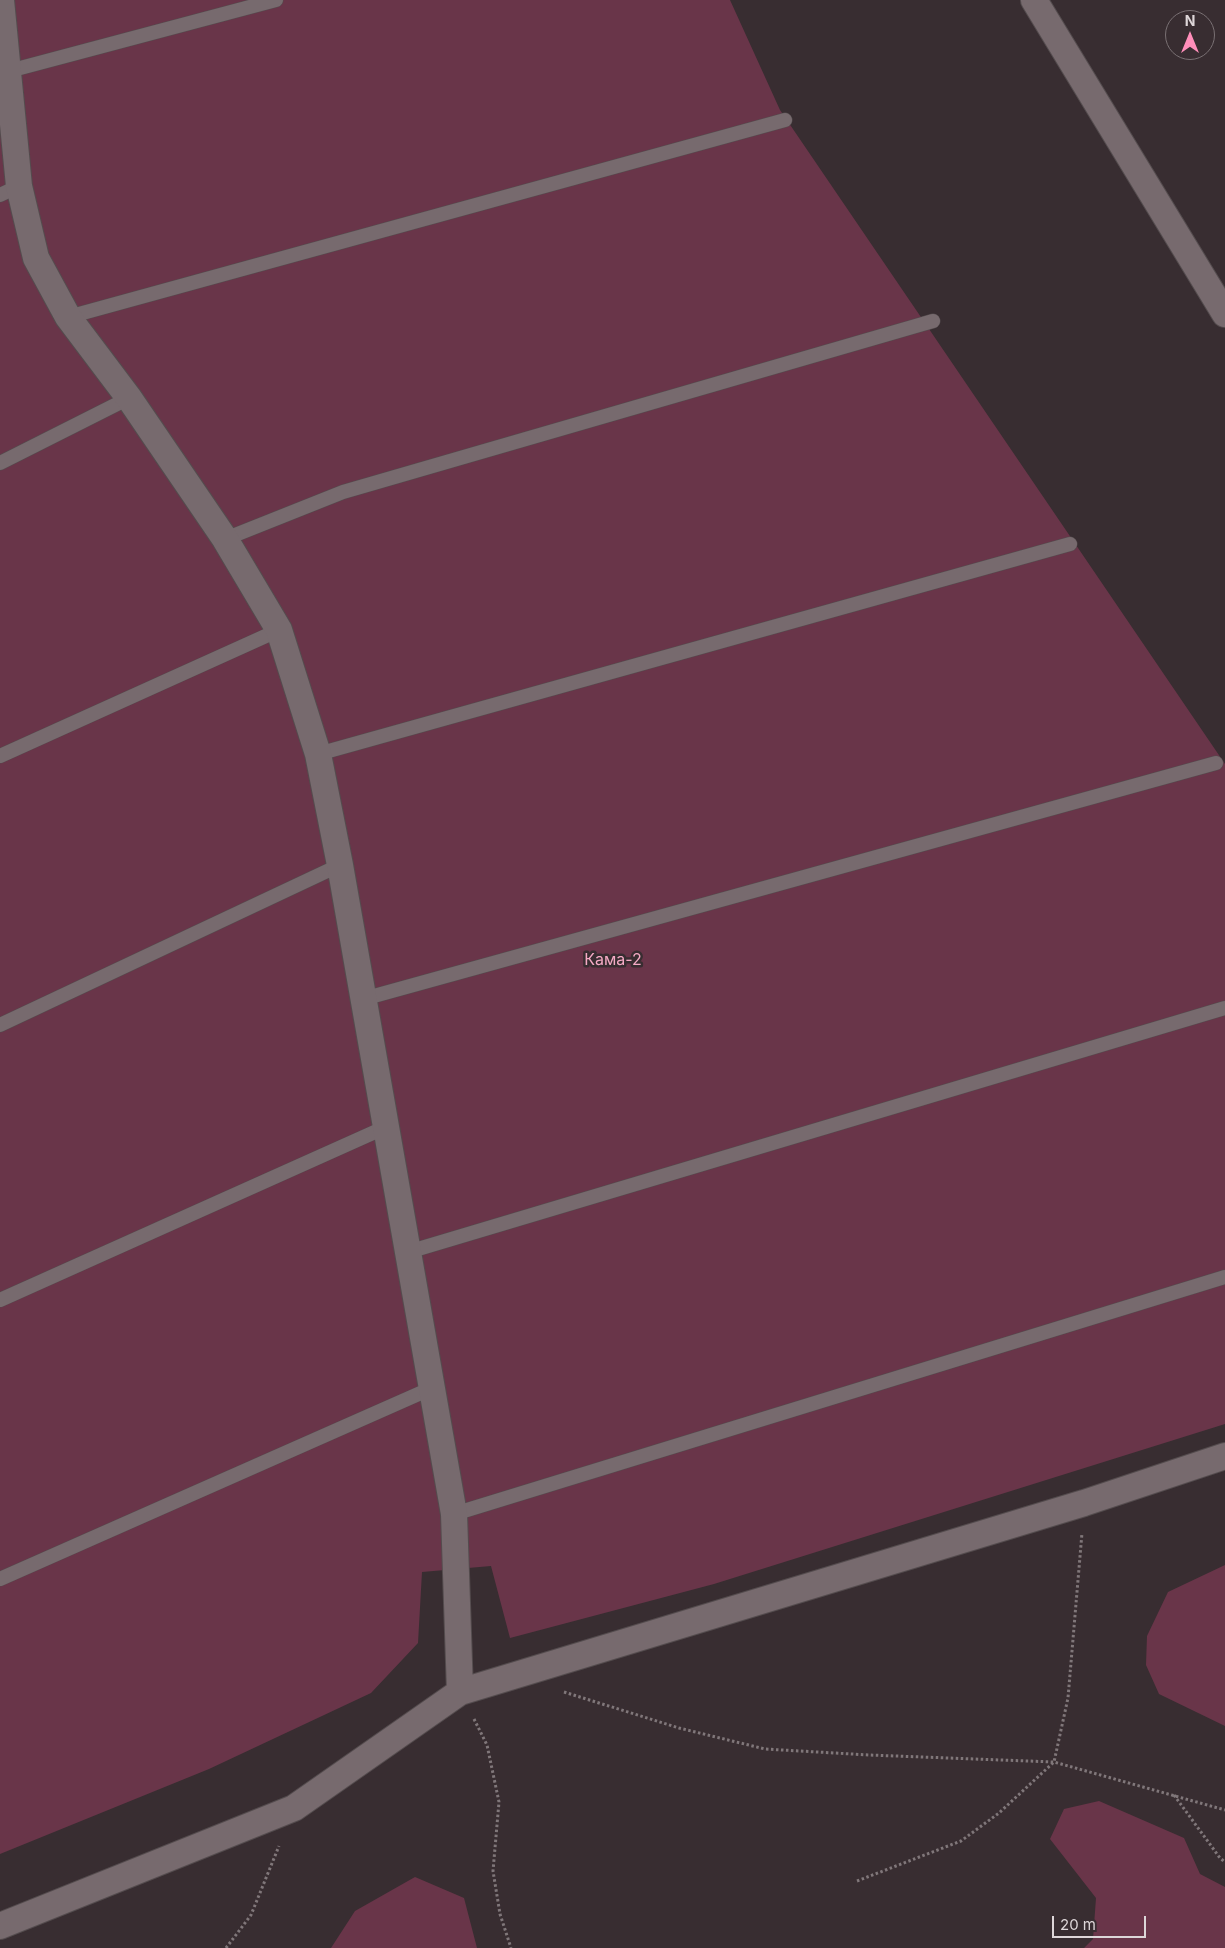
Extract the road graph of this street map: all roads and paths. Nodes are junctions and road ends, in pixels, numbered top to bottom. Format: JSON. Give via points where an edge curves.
{"nodes":[{"id":1,"x":1,"y":0,"type":"edge"},
{"id":2,"x":276,"y":0,"type":"edge"},
{"id":3,"x":1034,"y":0,"type":"edge"},
{"id":4,"x":9,"y":71,"type":"junction"},
{"id":5,"x":785,"y":120,"type":"dead end"},
{"id":6,"x":10,"y":190,"type":"edge"},
{"id":7,"x":1225,"y":314,"type":"edge"},
{"id":8,"x":68,"y":317,"type":"junction"},
{"id":9,"x":933,"y":321,"type":"dead end"},
{"id":10,"x":129,"y":398,"type":"junction"},
{"id":11,"x":0,"y":463,"type":"edge"},
{"id":12,"x":225,"y":539,"type":"junction"},
{"id":13,"x":1070,"y":544,"type":"dead end"},
{"id":14,"x":279,"y":630,"type":"junction"},
{"id":15,"x":318,"y":754,"type":"junction"},
{"id":16,"x":0,"y":756,"type":"edge"},
{"id":17,"x":1216,"y":764,"type":"dead end"},
{"id":18,"x":340,"y":865,"type":"junction"},
{"id":19,"x":364,"y":999,"type":"junction"},
{"id":20,"x":1225,"y":1008,"type":"edge"},
{"id":21,"x":0,"y":1025,"type":"edge"},
{"id":22,"x":386,"y":1127,"type":"junction"},
{"id":23,"x":408,"y":1252,"type":"junction"},
{"id":24,"x":1225,"y":1277,"type":"edge"},
{"id":25,"x":0,"y":1300,"type":"edge"},
{"id":26,"x":432,"y":1388,"type":"junction"},
{"id":27,"x":1225,"y":1456,"type":"edge"},
{"id":28,"x":1084,"y":1503,"type":"junction"},
{"id":29,"x":454,"y":1514,"type":"junction"},
{"id":30,"x":0,"y":1579,"type":"edge"},
{"id":31,"x":557,"y":1690,"type":"dead end"},
{"id":32,"x":460,"y":1692,"type":"junction"},
{"id":33,"x":1054,"y":1762,"type":"junction"},
{"id":34,"x":1173,"y":1794,"type":"junction"},
{"id":35,"x":294,"y":1808,"type":"junction"},
{"id":36,"x":1225,"y":1810,"type":"edge"},
{"id":37,"x":1225,"y":1862,"type":"edge"},
{"id":38,"x":857,"y":1881,"type":"dead end"},
{"id":39,"x":0,"y":1926,"type":"edge"},
{"id":40,"x":226,"y":1948,"type":"edge"},
{"id":41,"x":511,"y":1948,"type":"edge"}],
"edges":[{"from":1,"to":4,"type":"street"},
{"from":2,"to":4,"type":"lane"},
{"from":3,"to":7,"type":"street"},
{"from":4,"to":6,"type":"street"},
{"from":5,"to":8,"type":"lane"},
{"from":6,"to":8,"type":"street","via":[[36,258]]},
{"from":8,"to":10,"type":"street"},
{"from":9,"to":12,"type":"lane","via":[[343,492]]},
{"from":10,"to":11,"type":"lane"},
{"from":10,"to":12,"type":"street"},
{"from":12,"to":14,"type":"street"},
{"from":13,"to":15,"type":"lane"},
{"from":14,"to":15,"type":"street"},
{"from":14,"to":16,"type":"lane"},
{"from":15,"to":18,"type":"street"},
{"from":17,"to":19,"type":"lane"},
{"from":18,"to":19,"type":"street"},
{"from":18,"to":21,"type":"lane"},
{"from":19,"to":22,"type":"street"},
{"from":20,"to":23,"type":"lane"},
{"from":22,"to":23,"type":"street"},
{"from":22,"to":25,"type":"lane"},
{"from":23,"to":26,"type":"street"},
{"from":24,"to":29,"type":"lane"},
{"from":26,"to":29,"type":"street"},
{"from":26,"to":30,"type":"lane"},
{"from":27,"to":28,"type":"street"},
{"from":28,"to":32,"type":"street"},
{"from":28,"to":33,"type":"path","via":[[1068,1698]]},
{"from":29,"to":32,"type":"street"},
{"from":31,"to":33,"type":"path","via":[[679,1728],[765,1748]]},
{"from":32,"to":35,"type":"street"},
{"from":32,"to":41,"type":"path","via":[[487,1745],[499,1802],[493,1871],[500,1914]]},
{"from":33,"to":34,"type":"path"},
{"from":33,"to":38,"type":"path","via":[[999,1813],[961,1841]]},
{"from":34,"to":36,"type":"path"},
{"from":34,"to":37,"type":"path"},
{"from":35,"to":39,"type":"street"},
{"from":35,"to":40,"type":"path","via":[[251,1915]]}]}
